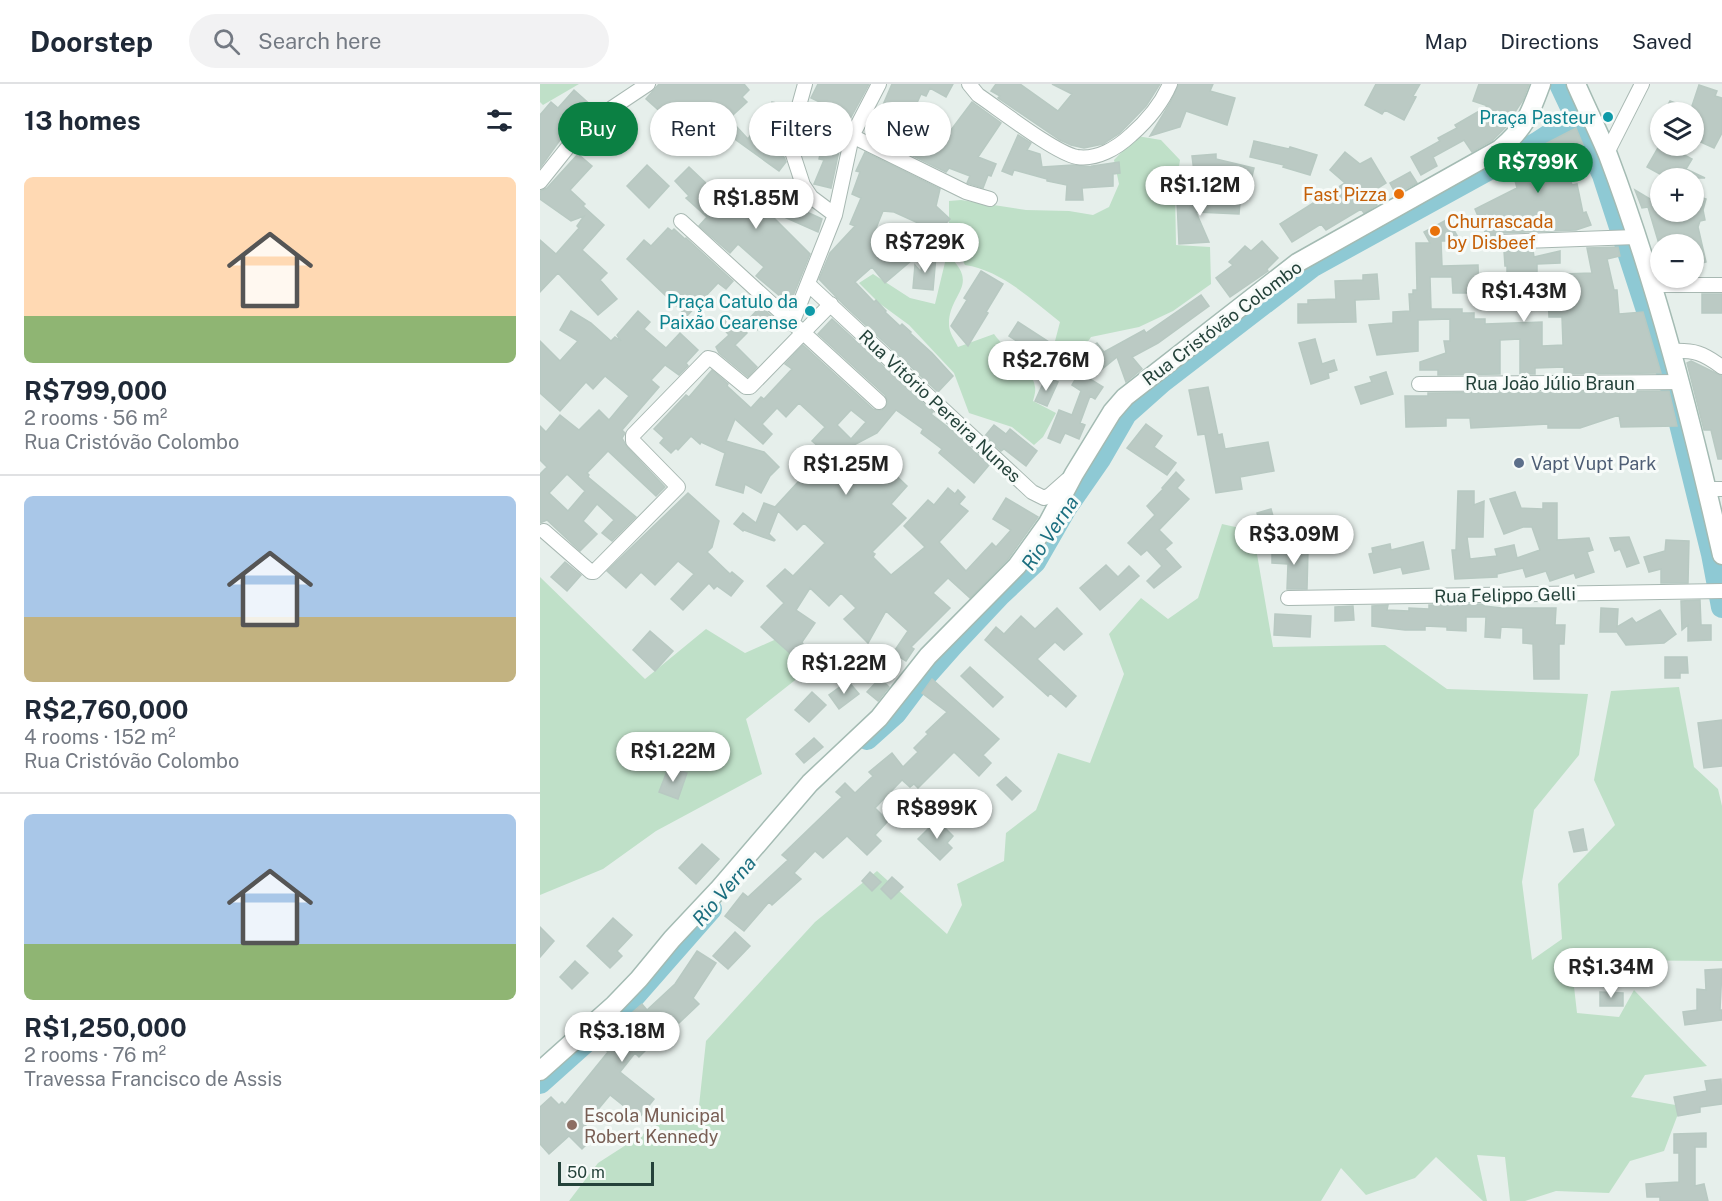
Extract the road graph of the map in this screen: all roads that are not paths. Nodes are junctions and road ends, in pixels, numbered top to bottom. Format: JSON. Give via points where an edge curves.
{"nodes":[{"id":1,"x":648,"y":84,"type":"edge"},
{"id":2,"x":805,"y":84,"type":"edge"},
{"id":3,"x":879,"y":84,"type":"edge"},
{"id":4,"x":969,"y":84,"type":"edge"},
{"id":5,"x":1170,"y":84,"type":"edge"},
{"id":6,"x":1541,"y":84,"type":"edge"},
{"id":7,"x":1576,"y":84,"type":"edge"},
{"id":8,"x":1642,"y":84,"type":"edge"},
{"id":9,"x":853,"y":134,"type":"edge"},
{"id":10,"x":853,"y":136,"type":"edge"},
{"id":11,"x":1607,"y":153,"type":"junction"},
{"id":12,"x":848,"y":156,"type":"edge"},
{"id":13,"x":540,"y":182,"type":"edge"},
{"id":14,"x":990,"y":199,"type":"dead end"},
{"id":15,"x":836,"y":215,"type":"junction"},
{"id":16,"x":681,"y":221,"type":"dead end"},
{"id":17,"x":1636,"y":237,"type":"junction"},
{"id":18,"x":1500,"y":242,"type":"dead end"},
{"id":19,"x":1650,"y":277,"type":"edge"},
{"id":20,"x":808,"y":284,"type":"junction"},
{"id":21,"x":1704,"y":285,"type":"edge"},
{"id":22,"x":1722,"y":285,"type":"edge"},
{"id":23,"x":1654,"y":288,"type":"edge"},
{"id":24,"x":831,"y":304,"type":"junction"},
{"id":25,"x":793,"y":321,"type":"junction"},
{"id":26,"x":804,"y":332,"type":"junction"},
{"id":27,"x":1671,"y":351,"type":"junction"},
{"id":28,"x":1722,"y":367,"type":"edge"},
{"id":29,"x":1680,"y":382,"type":"junction"},
{"id":30,"x":1419,"y":384,"type":"dead end"},
{"id":31,"x":879,"y":402,"type":"dead end"},
{"id":32,"x":1074,"y":474,"type":"junction"},
{"id":33,"x":1714,"y":489,"type":"edge"},
{"id":34,"x":544,"y":531,"type":"dead end"},
{"id":35,"x":1722,"y":555,"type":"edge"},
{"id":36,"x":1722,"y":591,"type":"edge"},
{"id":37,"x":1288,"y":598,"type":"dead end"},
{"id":38,"x":540,"y":1071,"type":"edge"}],
"edges":[{"from":1,"to":13,"type":"street","via":[[576,137]]},
{"from":2,"to":15,"type":"street","via":[[789,142],[803,185],[811,197]]},
{"from":3,"to":9,"type":"street"},
{"from":4,"to":5,"type":"street","via":[[978,95],[1077,157],[1101,154],[1120,144],[1162,104]]},
{"from":6,"to":32,"type":"main road","name":"Rua Cristóvão Colombo","via":[[1524,125],[1500,149],[1297,263],[1125,397]]},
{"from":7,"to":11,"type":"main road"},
{"from":8,"to":11,"type":"street"},
{"from":10,"to":14,"type":"street","via":[[966,192]]},
{"from":11,"to":17,"type":"main road"},
{"from":12,"to":15,"type":"street"},
{"from":15,"to":20,"type":"street"},
{"from":16,"to":25,"type":"street"},
{"from":17,"to":18,"type":"street"},
{"from":17,"to":19,"type":"main road"},
{"from":20,"to":24,"type":"street","name":"Rua Vitório Pereira Nunes"},
{"from":20,"to":25,"type":"street"},
{"from":21,"to":22,"type":"street"},
{"from":23,"to":27,"type":"main road"},
{"from":24,"to":26,"type":"street"},
{"from":24,"to":32,"type":"street","name":"Rua Vitório Pereira Nunes","via":[[1032,492],[1044,498]]},
{"from":25,"to":26,"type":"street"},
{"from":26,"to":31,"type":"street"},
{"from":26,"to":34,"type":"street","via":[[750,387],[712,358],[705,360],[633,435],[633,441],[678,487],[594,572]]},
{"from":27,"to":28,"type":"street","via":[[1704,354]]},
{"from":27,"to":29,"type":"main road"},
{"from":29,"to":30,"type":"street","name":"Rua João Júlio Braun"},
{"from":29,"to":33,"type":"main road"},
{"from":32,"to":38,"type":"main road","name":"Rua Cristóvão Colombo","via":[[1048,523],[1017,566],[928,656],[879,718],[810,783],[639,979]]},
{"from":33,"to":35,"type":"main road"},
{"from":36,"to":37,"type":"street","name":"Rua Felippo Gelli"}]}
